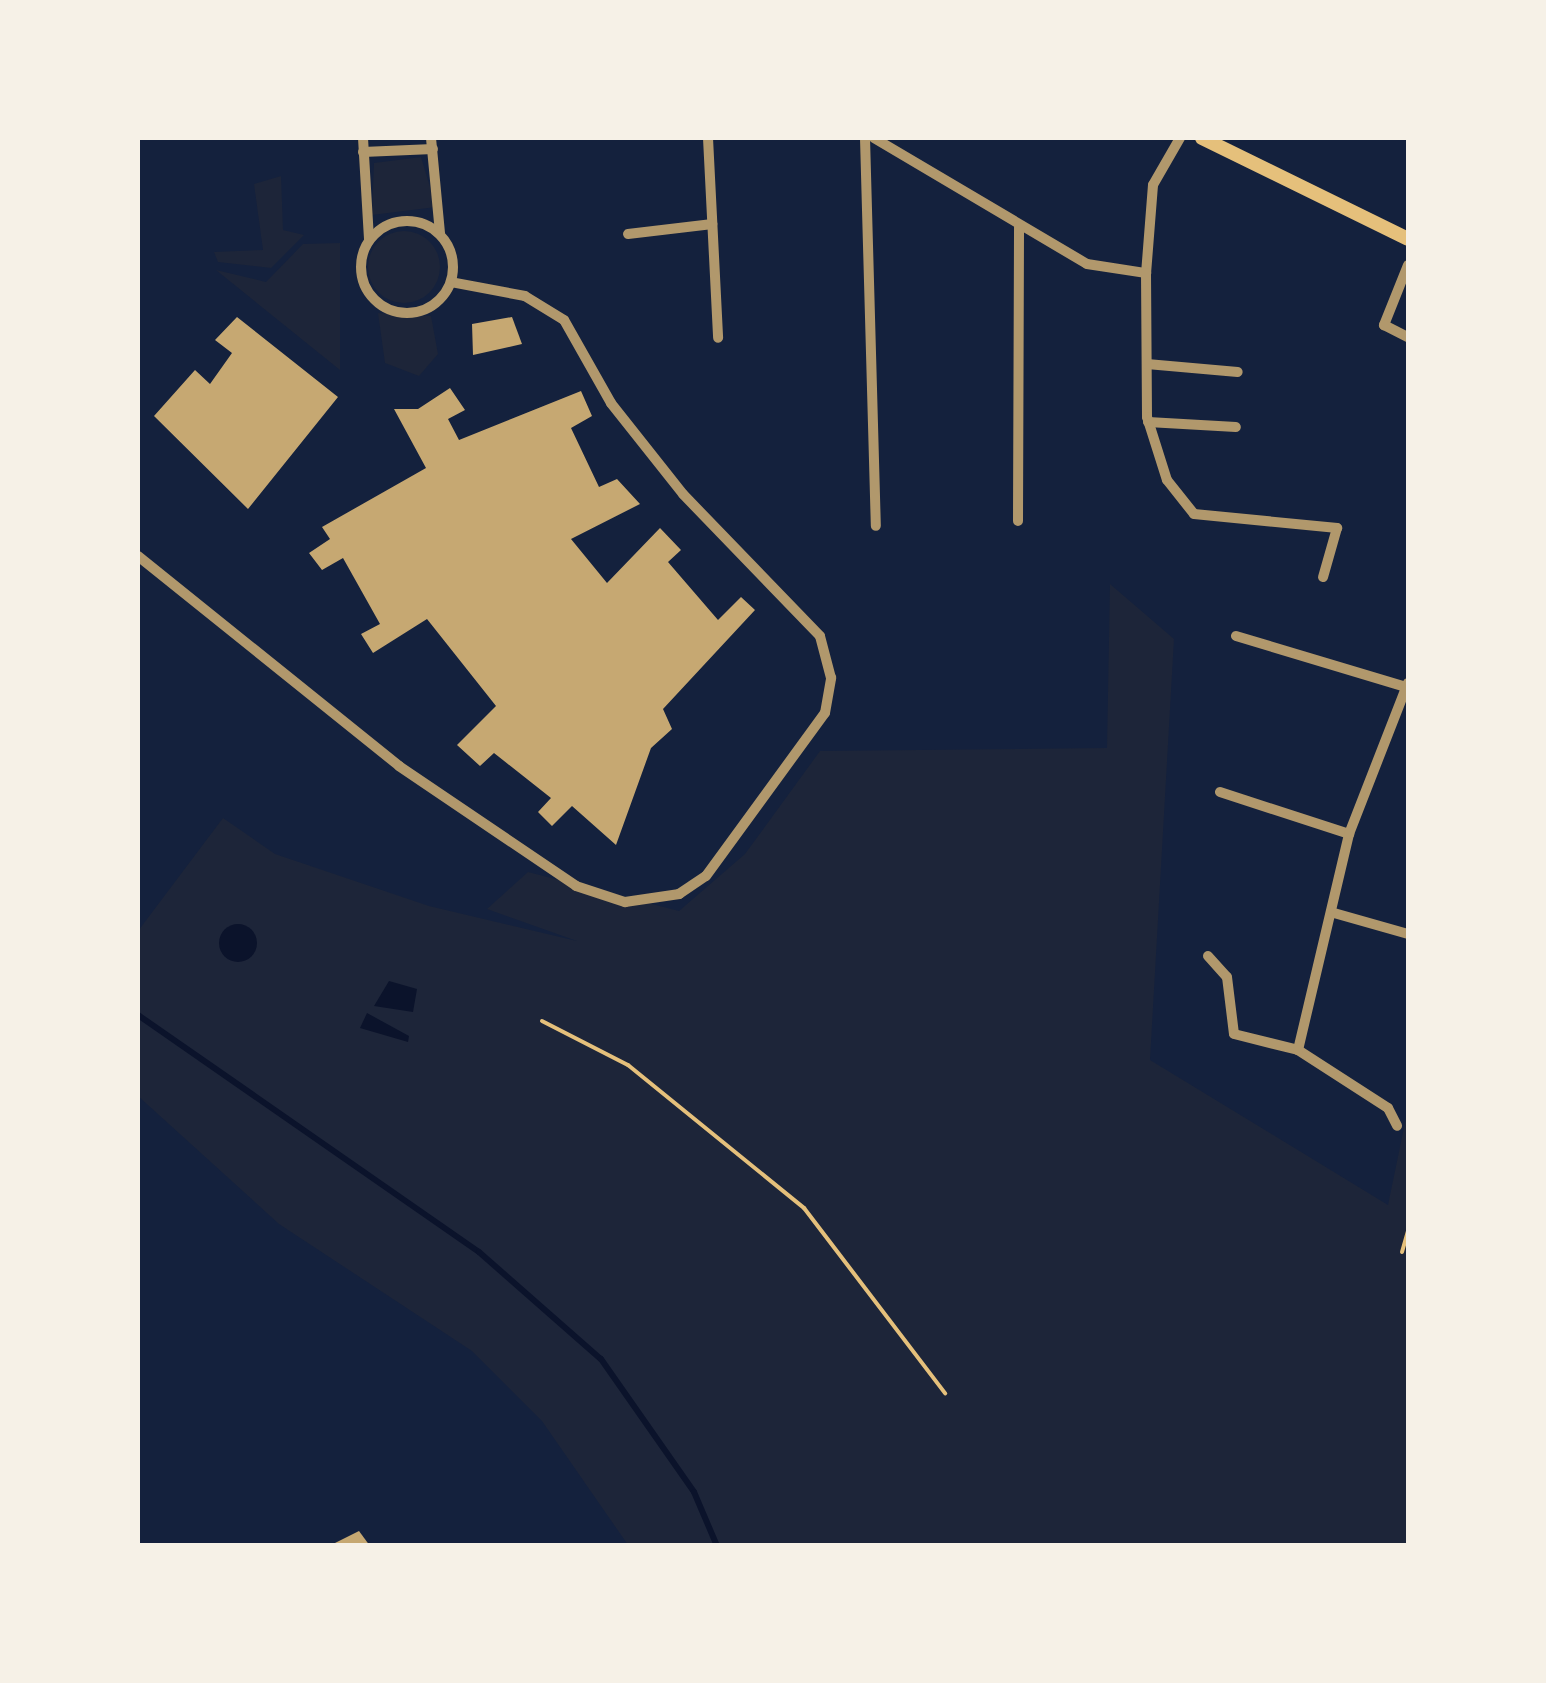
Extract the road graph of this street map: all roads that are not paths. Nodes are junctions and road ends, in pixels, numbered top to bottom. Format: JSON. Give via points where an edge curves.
{"nodes":[{"id":1,"x":363,"y":138,"type":"edge"},
{"id":2,"x":708,"y":138,"type":"edge"},
{"id":3,"x":864,"y":138,"type":"edge"},
{"id":4,"x":874,"y":138,"type":"edge"},
{"id":5,"x":1180,"y":138,"type":"edge"},
{"id":6,"x":1202,"y":138,"type":"edge"},
{"id":7,"x":432,"y":143,"type":"edge"},
{"id":8,"x":363,"y":152,"type":"junction"},
{"id":9,"x":712,"y":224,"type":"junction"},
{"id":10,"x":1020,"y":226,"type":"junction"},
{"id":11,"x":440,"y":234,"type":"junction"},
{"id":12,"x":628,"y":234,"type":"dead end"},
{"id":13,"x":369,"y":240,"type":"junction"},
{"id":14,"x":1408,"y":240,"type":"edge"},
{"id":15,"x":1408,"y":265,"type":"edge"},
{"id":16,"x":1146,"y":273,"type":"junction"},
{"id":17,"x":451,"y":282,"type":"junction"},
{"id":18,"x":1408,"y":337,"type":"edge"},
{"id":19,"x":718,"y":338,"type":"dead end"},
{"id":20,"x":1147,"y":364,"type":"junction"},
{"id":21,"x":1238,"y":372,"type":"dead end"},
{"id":22,"x":1148,"y":422,"type":"junction"},
{"id":23,"x":1236,"y":427,"type":"dead end"},
{"id":24,"x":1018,"y":522,"type":"dead end"},
{"id":25,"x":876,"y":526,"type":"dead end"},
{"id":26,"x":138,"y":556,"type":"edge"},
{"id":27,"x":1323,"y":577,"type":"dead end"},
{"id":28,"x":1236,"y":636,"type":"dead end"},
{"id":29,"x":1407,"y":685,"type":"edge"},
{"id":30,"x":1220,"y":792,"type":"dead end"},
{"id":31,"x":1349,"y":834,"type":"junction"},
{"id":32,"x":1334,"y":913,"type":"junction"},
{"id":33,"x":1408,"y":934,"type":"edge"},
{"id":34,"x":1208,"y":956,"type":"dead end"},
{"id":35,"x":1298,"y":1050,"type":"junction"},
{"id":36,"x":1397,"y":1126,"type":"dead end"}],
"edges":[{"from":1,"to":8,"type":"street"},
{"from":2,"to":9,"type":"street"},
{"from":3,"to":25,"type":"street"},
{"from":4,"to":10,"type":"street"},
{"from":5,"to":16,"type":"street","via":[[1153,186]]},
{"from":6,"to":14,"type":"main road"},
{"from":7,"to":8,"type":"street"},
{"from":7,"to":11,"type":"street"},
{"from":8,"to":13,"type":"street"},
{"from":9,"to":12,"type":"street"},
{"from":9,"to":19,"type":"street"},
{"from":10,"to":16,"type":"street","via":[[1087,264]]},
{"from":10,"to":24,"type":"street"},
{"from":11,"to":13,"type":"street","via":[[395,222]]},
{"from":11,"to":17,"type":"street"},
{"from":13,"to":17,"type":"street","via":[[361,273],[380,305],[422,310]]},
{"from":15,"to":18,"type":"street","via":[[1384,325]]},
{"from":16,"to":20,"type":"street"},
{"from":17,"to":26,"type":"street","via":[[525,296],[564,320],[612,403],[683,494],[820,636],[831,678],[826,713],[706,876],[679,894],[625,902],[576,886],[399,766]]},
{"from":20,"to":21,"type":"street"},
{"from":20,"to":22,"type":"street"},
{"from":22,"to":23,"type":"street"},
{"from":22,"to":27,"type":"street","via":[[1167,480],[1194,514],[1337,528]]},
{"from":28,"to":29,"type":"street"},
{"from":29,"to":31,"type":"street"},
{"from":30,"to":31,"type":"street"},
{"from":31,"to":32,"type":"street"},
{"from":32,"to":33,"type":"street"},
{"from":32,"to":35,"type":"street"},
{"from":34,"to":35,"type":"street","via":[[1227,977],[1234,1034]]},
{"from":35,"to":36,"type":"street","via":[[1388,1108]]}]}
